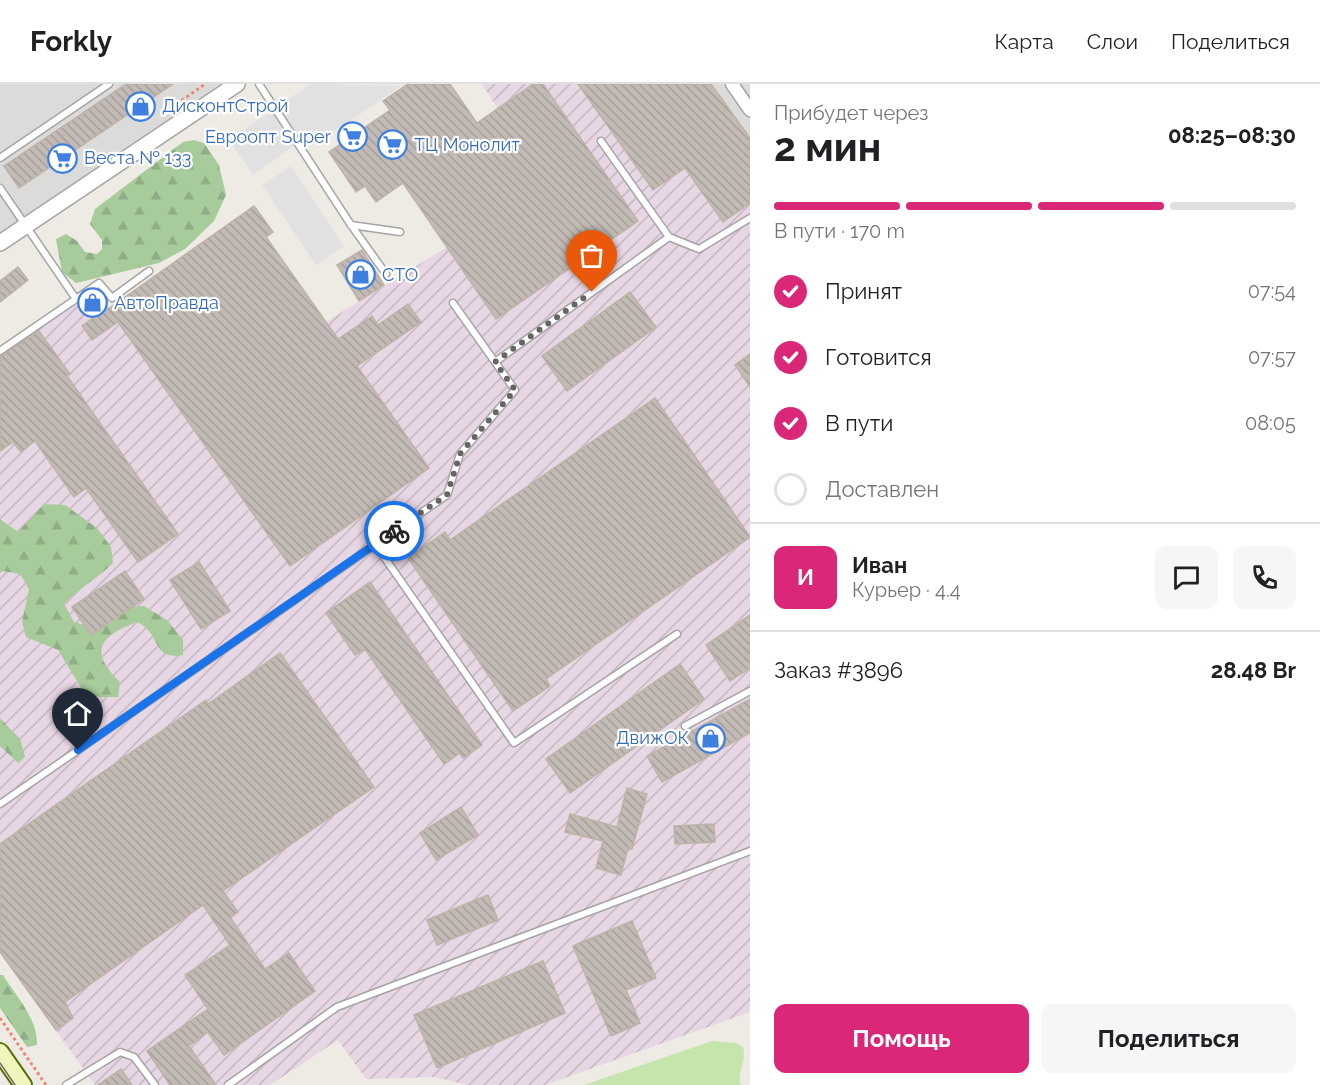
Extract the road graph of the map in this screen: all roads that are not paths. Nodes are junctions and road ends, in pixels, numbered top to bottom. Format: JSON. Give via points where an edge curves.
{"nodes":[{"id":1,"x":109,"y":84,"type":"edge"},
{"id":2,"x":237,"y":84,"type":"edge"},
{"id":3,"x":259,"y":84,"type":"edge"},
{"id":4,"x":732,"y":84,"type":"edge"},
{"id":5,"x":750,"y":110,"type":"edge"},
{"id":6,"x":601,"y":141,"type":"dead end"},
{"id":7,"x":0,"y":158,"type":"edge"},
{"id":8,"x":0,"y":188,"type":"edge"},
{"id":9,"x":750,"y":219,"type":"edge"},
{"id":10,"x":351,"y":225,"type":"junction"},
{"id":11,"x":25,"y":226,"type":"junction"},
{"id":12,"x":400,"y":232,"type":"dead end"},
{"id":13,"x":669,"y":237,"type":"junction"},
{"id":14,"x":0,"y":243,"type":"edge"},
{"id":15,"x":149,"y":271,"type":"dead end"},
{"id":16,"x":386,"y":274,"type":"dead end"},
{"id":17,"x":76,"y":299,"type":"junction"},
{"id":18,"x":453,"y":303,"type":"dead end"},
{"id":19,"x":0,"y":351,"type":"edge"},
{"id":20,"x":495,"y":362,"type":"junction"},
{"id":21,"x":375,"y":544,"type":"junction"},
{"id":22,"x":677,"y":634,"type":"dead end"},
{"id":23,"x":750,"y":691,"type":"edge"},
{"id":24,"x":685,"y":726,"type":"dead end"},
{"id":25,"x":0,"y":804,"type":"edge"},
{"id":26,"x":750,"y":851,"type":"edge"},
{"id":27,"x":0,"y":1052,"type":"edge"},
{"id":28,"x":23,"y":1085,"type":"edge"},
{"id":29,"x":66,"y":1085,"type":"edge"},
{"id":30,"x":155,"y":1085,"type":"edge"},
{"id":31,"x":228,"y":1085,"type":"edge"}],
"edges":[{"from":1,"to":7,"type":"lane"},
{"from":2,"to":11,"type":"street"},
{"from":3,"to":10,"type":"lane"},
{"from":4,"to":5,"type":"street"},
{"from":6,"to":13,"type":"lane"},
{"from":8,"to":11,"type":"lane"},
{"from":9,"to":13,"type":"lane","via":[[699,249]]},
{"from":10,"to":12,"type":"lane"},
{"from":10,"to":16,"type":"lane"},
{"from":11,"to":14,"type":"street"},
{"from":11,"to":17,"type":"lane"},
{"from":13,"to":20,"type":"lane"},
{"from":15,"to":17,"type":"lane","via":[[112,298],[99,283]]},
{"from":17,"to":19,"type":"lane"},
{"from":18,"to":20,"type":"lane"},
{"from":20,"to":21,"type":"lane","via":[[515,390],[460,454],[447,495]]},
{"from":21,"to":22,"type":"lane","via":[[514,742]]},
{"from":21,"to":25,"type":"lane"},
{"from":23,"to":24,"type":"lane"},
{"from":26,"to":31,"type":"lane","via":[[337,1007]]},
{"from":27,"to":28,"type":"main road"},
{"from":29,"to":30,"type":"lane","via":[[120,1052],[134,1056]]}]}
